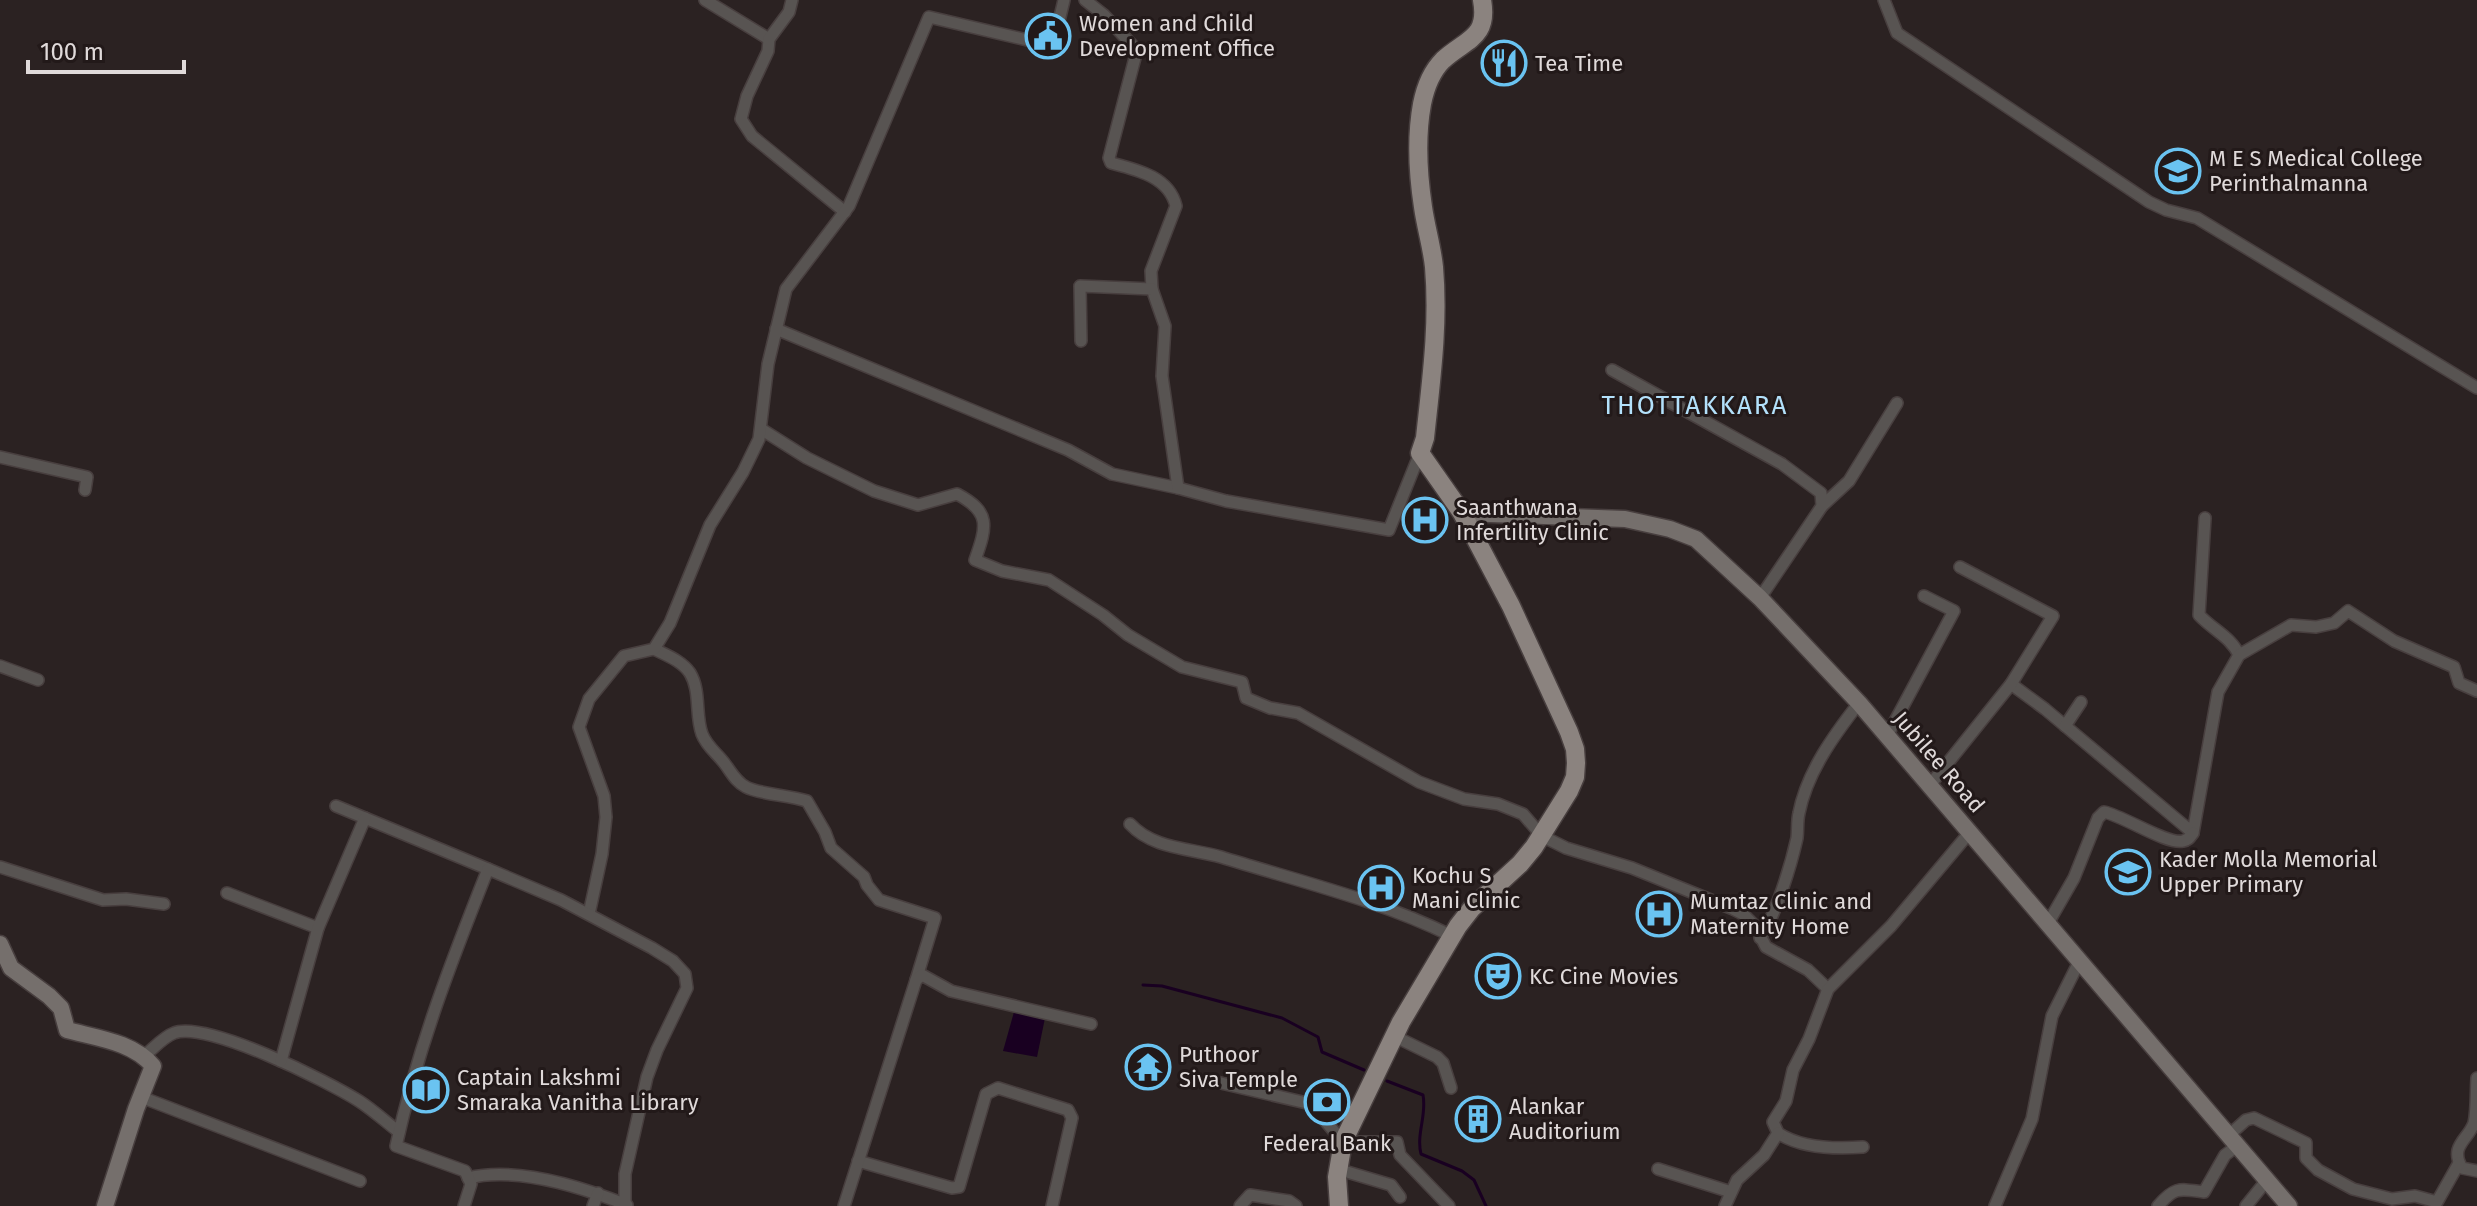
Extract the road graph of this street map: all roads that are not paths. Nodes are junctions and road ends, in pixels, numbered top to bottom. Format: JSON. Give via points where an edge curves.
{"nodes":[{"id":1,"x":705,"y":0,"type":"edge"},
{"id":2,"x":792,"y":0,"type":"edge"},
{"id":3,"x":1064,"y":0,"type":"edge"},
{"id":4,"x":1085,"y":0,"type":"edge"},
{"id":5,"x":1482,"y":0,"type":"edge"},
{"id":6,"x":1884,"y":0,"type":"edge"},
{"id":7,"x":769,"y":39,"type":"junction"},
{"id":8,"x":845,"y":212,"type":"junction"},
{"id":9,"x":1152,"y":289,"type":"junction"},
{"id":10,"x":776,"y":329,"type":"junction"},
{"id":11,"x":1081,"y":341,"type":"dead end"},
{"id":12,"x":1612,"y":370,"type":"dead end"},
{"id":13,"x":2477,"y":373,"type":"edge"},
{"id":14,"x":2475,"y":387,"type":"edge"},
{"id":15,"x":1897,"y":403,"type":"dead end"},
{"id":16,"x":761,"y":429,"type":"junction"},
{"id":17,"x":1420,"y":453,"type":"junction"},
{"id":18,"x":0,"y":457,"type":"edge"},
{"id":19,"x":1178,"y":488,"type":"junction"},
{"id":20,"x":85,"y":490,"type":"dead end"},
{"id":21,"x":1822,"y":506,"type":"junction"},
{"id":22,"x":1462,"y":513,"type":"junction"},
{"id":23,"x":2205,"y":518,"type":"dead end"},
{"id":24,"x":1960,"y":567,"type":"dead end"},
{"id":25,"x":1924,"y":596,"type":"dead end"},
{"id":26,"x":1760,"y":598,"type":"junction"},
{"id":27,"x":654,"y":649,"type":"junction"},
{"id":28,"x":2239,"y":655,"type":"junction"},
{"id":29,"x":0,"y":666,"type":"edge"},
{"id":30,"x":38,"y":680,"type":"dead end"},
{"id":31,"x":2011,"y":684,"type":"junction"},
{"id":32,"x":2477,"y":691,"type":"edge"},
{"id":33,"x":2081,"y":702,"type":"dead end"},
{"id":34,"x":1859,"y":703,"type":"junction"},
{"id":35,"x":2065,"y":726,"type":"junction"},
{"id":36,"x":1887,"y":736,"type":"junction"},
{"id":37,"x":1930,"y":785,"type":"junction"},
{"id":38,"x":336,"y":806,"type":"dead end"},
{"id":39,"x":365,"y":818,"type":"junction"},
{"id":40,"x":1130,"y":824,"type":"dead end"},
{"id":41,"x":1970,"y":832,"type":"junction"},
{"id":42,"x":2193,"y":833,"type":"junction"},
{"id":43,"x":1542,"y":836,"type":"junction"},
{"id":44,"x":0,"y":867,"type":"edge"},
{"id":45,"x":488,"y":869,"type":"junction"},
{"id":46,"x":227,"y":893,"type":"dead end"},
{"id":47,"x":164,"y":904,"type":"dead end"},
{"id":48,"x":589,"y":914,"type":"junction"},
{"id":49,"x":2047,"y":925,"type":"junction"},
{"id":50,"x":318,"y":928,"type":"junction"},
{"id":51,"x":1452,"y":936,"type":"junction"},
{"id":52,"x":1760,"y":938,"type":"junction"},
{"id":53,"x":0,"y":944,"type":"edge"},
{"id":54,"x":2079,"y":962,"type":"junction"},
{"id":55,"x":916,"y":980,"type":"junction"},
{"id":56,"x":1828,"y":989,"type":"junction"},
{"id":57,"x":1091,"y":1024,"type":"dead end"},
{"id":58,"x":1394,"y":1036,"type":"junction"},
{"id":59,"x":144,"y":1056,"type":"junction"},
{"id":60,"x":281,"y":1061,"type":"junction"},
{"id":61,"x":2477,"y":1078,"type":"edge"},
{"id":62,"x":1208,"y":1080,"type":"dead end"},
{"id":63,"x":1451,"y":1088,"type":"dead end"},
{"id":64,"x":141,"y":1097,"type":"junction"},
{"id":65,"x":399,"y":1132,"type":"junction"},
{"id":66,"x":1778,"y":1133,"type":"junction"},
{"id":67,"x":2233,"y":1141,"type":"junction"},
{"id":68,"x":1343,"y":1142,"type":"junction"},
{"id":69,"x":1863,"y":1147,"type":"dead end"},
{"id":70,"x":858,"y":1161,"type":"junction"},
{"id":71,"x":2459,"y":1163,"type":"junction"},
{"id":72,"x":1337,"y":1169,"type":"junction"},
{"id":73,"x":1658,"y":1169,"type":"dead end"},
{"id":74,"x":2477,"y":1171,"type":"edge"},
{"id":75,"x":468,"y":1178,"type":"junction"},
{"id":76,"x":2267,"y":1180,"type":"junction"},
{"id":77,"x":360,"y":1181,"type":"dead end"},
{"id":78,"x":1731,"y":1192,"type":"junction"},
{"id":79,"x":598,"y":1193,"type":"junction"},
{"id":80,"x":1400,"y":1197,"type":"dead end"},
{"id":81,"x":2380,"y":1202,"type":"edge"},
{"id":82,"x":628,"y":1205,"type":"edge"},
{"id":83,"x":105,"y":1206,"type":"edge"},
{"id":84,"x":464,"y":1206,"type":"edge"},
{"id":85,"x":593,"y":1206,"type":"edge"},
{"id":86,"x":844,"y":1206,"type":"edge"},
{"id":87,"x":1052,"y":1206,"type":"edge"},
{"id":88,"x":1240,"y":1206,"type":"edge"},
{"id":89,"x":1296,"y":1206,"type":"edge"},
{"id":90,"x":1339,"y":1206,"type":"edge"},
{"id":91,"x":1449,"y":1206,"type":"edge"},
{"id":92,"x":1725,"y":1206,"type":"edge"},
{"id":93,"x":1995,"y":1206,"type":"edge"},
{"id":94,"x":2158,"y":1206,"type":"edge"},
{"id":95,"x":2246,"y":1206,"type":"edge"},
{"id":96,"x":2289,"y":1206,"type":"edge"}],
"edges":[{"from":1,"to":7,"type":"street"},
{"from":2,"to":7,"type":"street"},
{"from":3,"to":8,"type":"street","via":[[1053,46],[929,17]]},
{"from":4,"to":9,"type":"street","via":[[1136,54],[1111,163],[1152,176],[1167,186],[1176,206],[1151,271]]},
{"from":5,"to":17,"type":"main road","via":[[1484,14],[1476,37],[1440,62],[1422,104],[1419,176],[1434,268],[1435,339]]},
{"from":6,"to":14,"type":"street","via":[[1897,33],[2149,202],[2197,218]]},
{"from":7,"to":8,"type":"street","via":[[741,119],[752,136]]},
{"from":8,"to":10,"type":"street","via":[[786,289]]},
{"from":9,"to":11,"type":"street","via":[[1080,286]]},
{"from":9,"to":19,"type":"street","via":[[1165,326],[1162,376]]},
{"from":10,"to":16,"type":"street"},
{"from":10,"to":19,"type":"street","via":[[1068,450],[1112,474]]},
{"from":12,"to":21,"type":"street","via":[[1782,464],[1821,493]]},
{"from":13,"to":14,"type":"street"},
{"from":15,"to":21,"type":"street","via":[[1849,481]]},
{"from":16,"to":27,"type":"street"},
{"from":16,"to":43,"type":"street","via":[[874,491],[918,505],[957,494],[976,504],[984,520],[975,560],[1049,580],[1182,667],[1242,682],[1246,698],[1298,713],[1419,782],[1523,814]]},
{"from":17,"to":19,"type":"street","via":[[1389,530]]},
{"from":17,"to":22,"type":"main road"},
{"from":18,"to":20,"type":"street","via":[[87,477]]},
{"from":21,"to":26,"type":"street"},
{"from":22,"to":26,"type":"main road","name":"Jubilee Road","via":[[1625,519],[1670,529],[1696,539]]},
{"from":22,"to":43,"type":"main road","via":[[1511,606],[1575,749],[1575,777]]},
{"from":23,"to":28,"type":"street","via":[[2199,615],[2233,642]]},
{"from":24,"to":31,"type":"street","via":[[2053,616]]},
{"from":25,"to":36,"type":"street","via":[[1954,611]]},
{"from":26,"to":34,"type":"main road","name":"Jubilee Road"},
{"from":27,"to":48,"type":"street","via":[[624,656],[589,699],[579,727],[604,796],[606,817]]},
{"from":27,"to":55,"type":"street","via":[[689,672],[702,734],[737,780],[750,789],[807,801],[831,848],[864,877],[879,900],[935,918]]},
{"from":28,"to":32,"type":"street","via":[[2291,625],[2334,623],[2348,611],[2394,641],[2454,667],[2459,683]]},
{"from":28,"to":42,"type":"street","via":[[2218,692]]},
{"from":29,"to":30,"type":"street"},
{"from":31,"to":35,"type":"street"},
{"from":31,"to":37,"type":"street"},
{"from":33,"to":35,"type":"street"},
{"from":34,"to":36,"type":"main road","name":"Jubilee Road"},
{"from":34,"to":52,"type":"street","via":[[1812,776],[1777,903]]},
{"from":35,"to":42,"type":"street"},
{"from":36,"to":37,"type":"main road","name":"Jubilee Road"},
{"from":37,"to":41,"type":"main road","name":"Jubilee Road"},
{"from":38,"to":39,"type":"street"},
{"from":39,"to":45,"type":"street"},
{"from":39,"to":50,"type":"street"},
{"from":40,"to":51,"type":"street","via":[[1172,848],[1211,855],[1416,918]]},
{"from":41,"to":49,"type":"main road","name":"Jubilee Road"},
{"from":41,"to":56,"type":"street","via":[[1891,926]]},
{"from":42,"to":49,"type":"street","via":[[2182,842],[2104,812]]},
{"from":43,"to":51,"type":"main road"},
{"from":43,"to":52,"type":"street","via":[[1718,901],[1743,914]]},
{"from":44,"to":47,"type":"street","via":[[103,900]]},
{"from":45,"to":48,"type":"street"},
{"from":45,"to":65,"type":"street","via":[[411,1076]]},
{"from":46,"to":50,"type":"street"},
{"from":48,"to":82,"type":"street","via":[[673,961],[688,980],[647,1077],[625,1174]]},
{"from":49,"to":54,"type":"main road","name":"Jubilee Road"},
{"from":50,"to":60,"type":"street"},
{"from":51,"to":58,"type":"main road"},
{"from":52,"to":56,"type":"street"},
{"from":53,"to":59,"type":"main road","via":[[11,968],[61,1008],[67,1030]]},
{"from":54,"to":67,"type":"main road","name":"Jubilee Road"},
{"from":54,"to":93,"type":"street","via":[[2052,1016],[2032,1119]]},
{"from":55,"to":57,"type":"street","via":[[922,975],[951,991]]},
{"from":55,"to":70,"type":"street"},
{"from":56,"to":66,"type":"street","via":[[1773,1122]]},
{"from":58,"to":63,"type":"street","via":[[1437,1057]]},
{"from":58,"to":68,"type":"main road"},
{"from":59,"to":60,"type":"street","via":[[175,1032],[200,1033]]},
{"from":59,"to":64,"type":"main road","via":[[153,1066]]},
{"from":60,"to":65,"type":"street","via":[[359,1101]]},
{"from":61,"to":71,"type":"street","via":[[2474,1123],[2460,1143]]},
{"from":62,"to":68,"type":"street","via":[[1311,1104]]},
{"from":64,"to":77,"type":"street"},
{"from":64,"to":83,"type":"main road"},
{"from":65,"to":75,"type":"street","via":[[396,1146],[465,1171]]},
{"from":66,"to":69,"type":"street","via":[[1795,1142]]},
{"from":66,"to":78,"type":"street"},
{"from":67,"to":76,"type":"main road","name":"Jubilee Road"},
{"from":67,"to":81,"type":"street","via":[[2246,1120],[2254,1118],[2306,1143],[2306,1158],[2318,1170]]},
{"from":67,"to":94,"type":"street","via":[[2204,1192],[2178,1189]]},
{"from":68,"to":72,"type":"main road"},
{"from":68,"to":91,"type":"street","via":[[1397,1142],[1400,1155]]},
{"from":70,"to":86,"type":"street"},
{"from":70,"to":87,"type":"street","via":[[959,1187],[986,1094],[998,1088],[1068,1110],[1072,1118]]},
{"from":71,"to":74,"type":"street"},
{"from":71,"to":81,"type":"street","via":[[2437,1202],[2415,1196]]},
{"from":72,"to":80,"type":"street","via":[[1391,1185]]},
{"from":72,"to":90,"type":"main road"},
{"from":73,"to":78,"type":"street"},
{"from":75,"to":79,"type":"street","via":[[507,1174]]},
{"from":75,"to":84,"type":"street"},
{"from":76,"to":95,"type":"street"},
{"from":76,"to":96,"type":"main road","name":"Jubilee Road"},
{"from":78,"to":92,"type":"street"},
{"from":79,"to":82,"type":"street"},
{"from":79,"to":85,"type":"street"},
{"from":88,"to":89,"type":"street","via":[[1250,1195]]}]}
